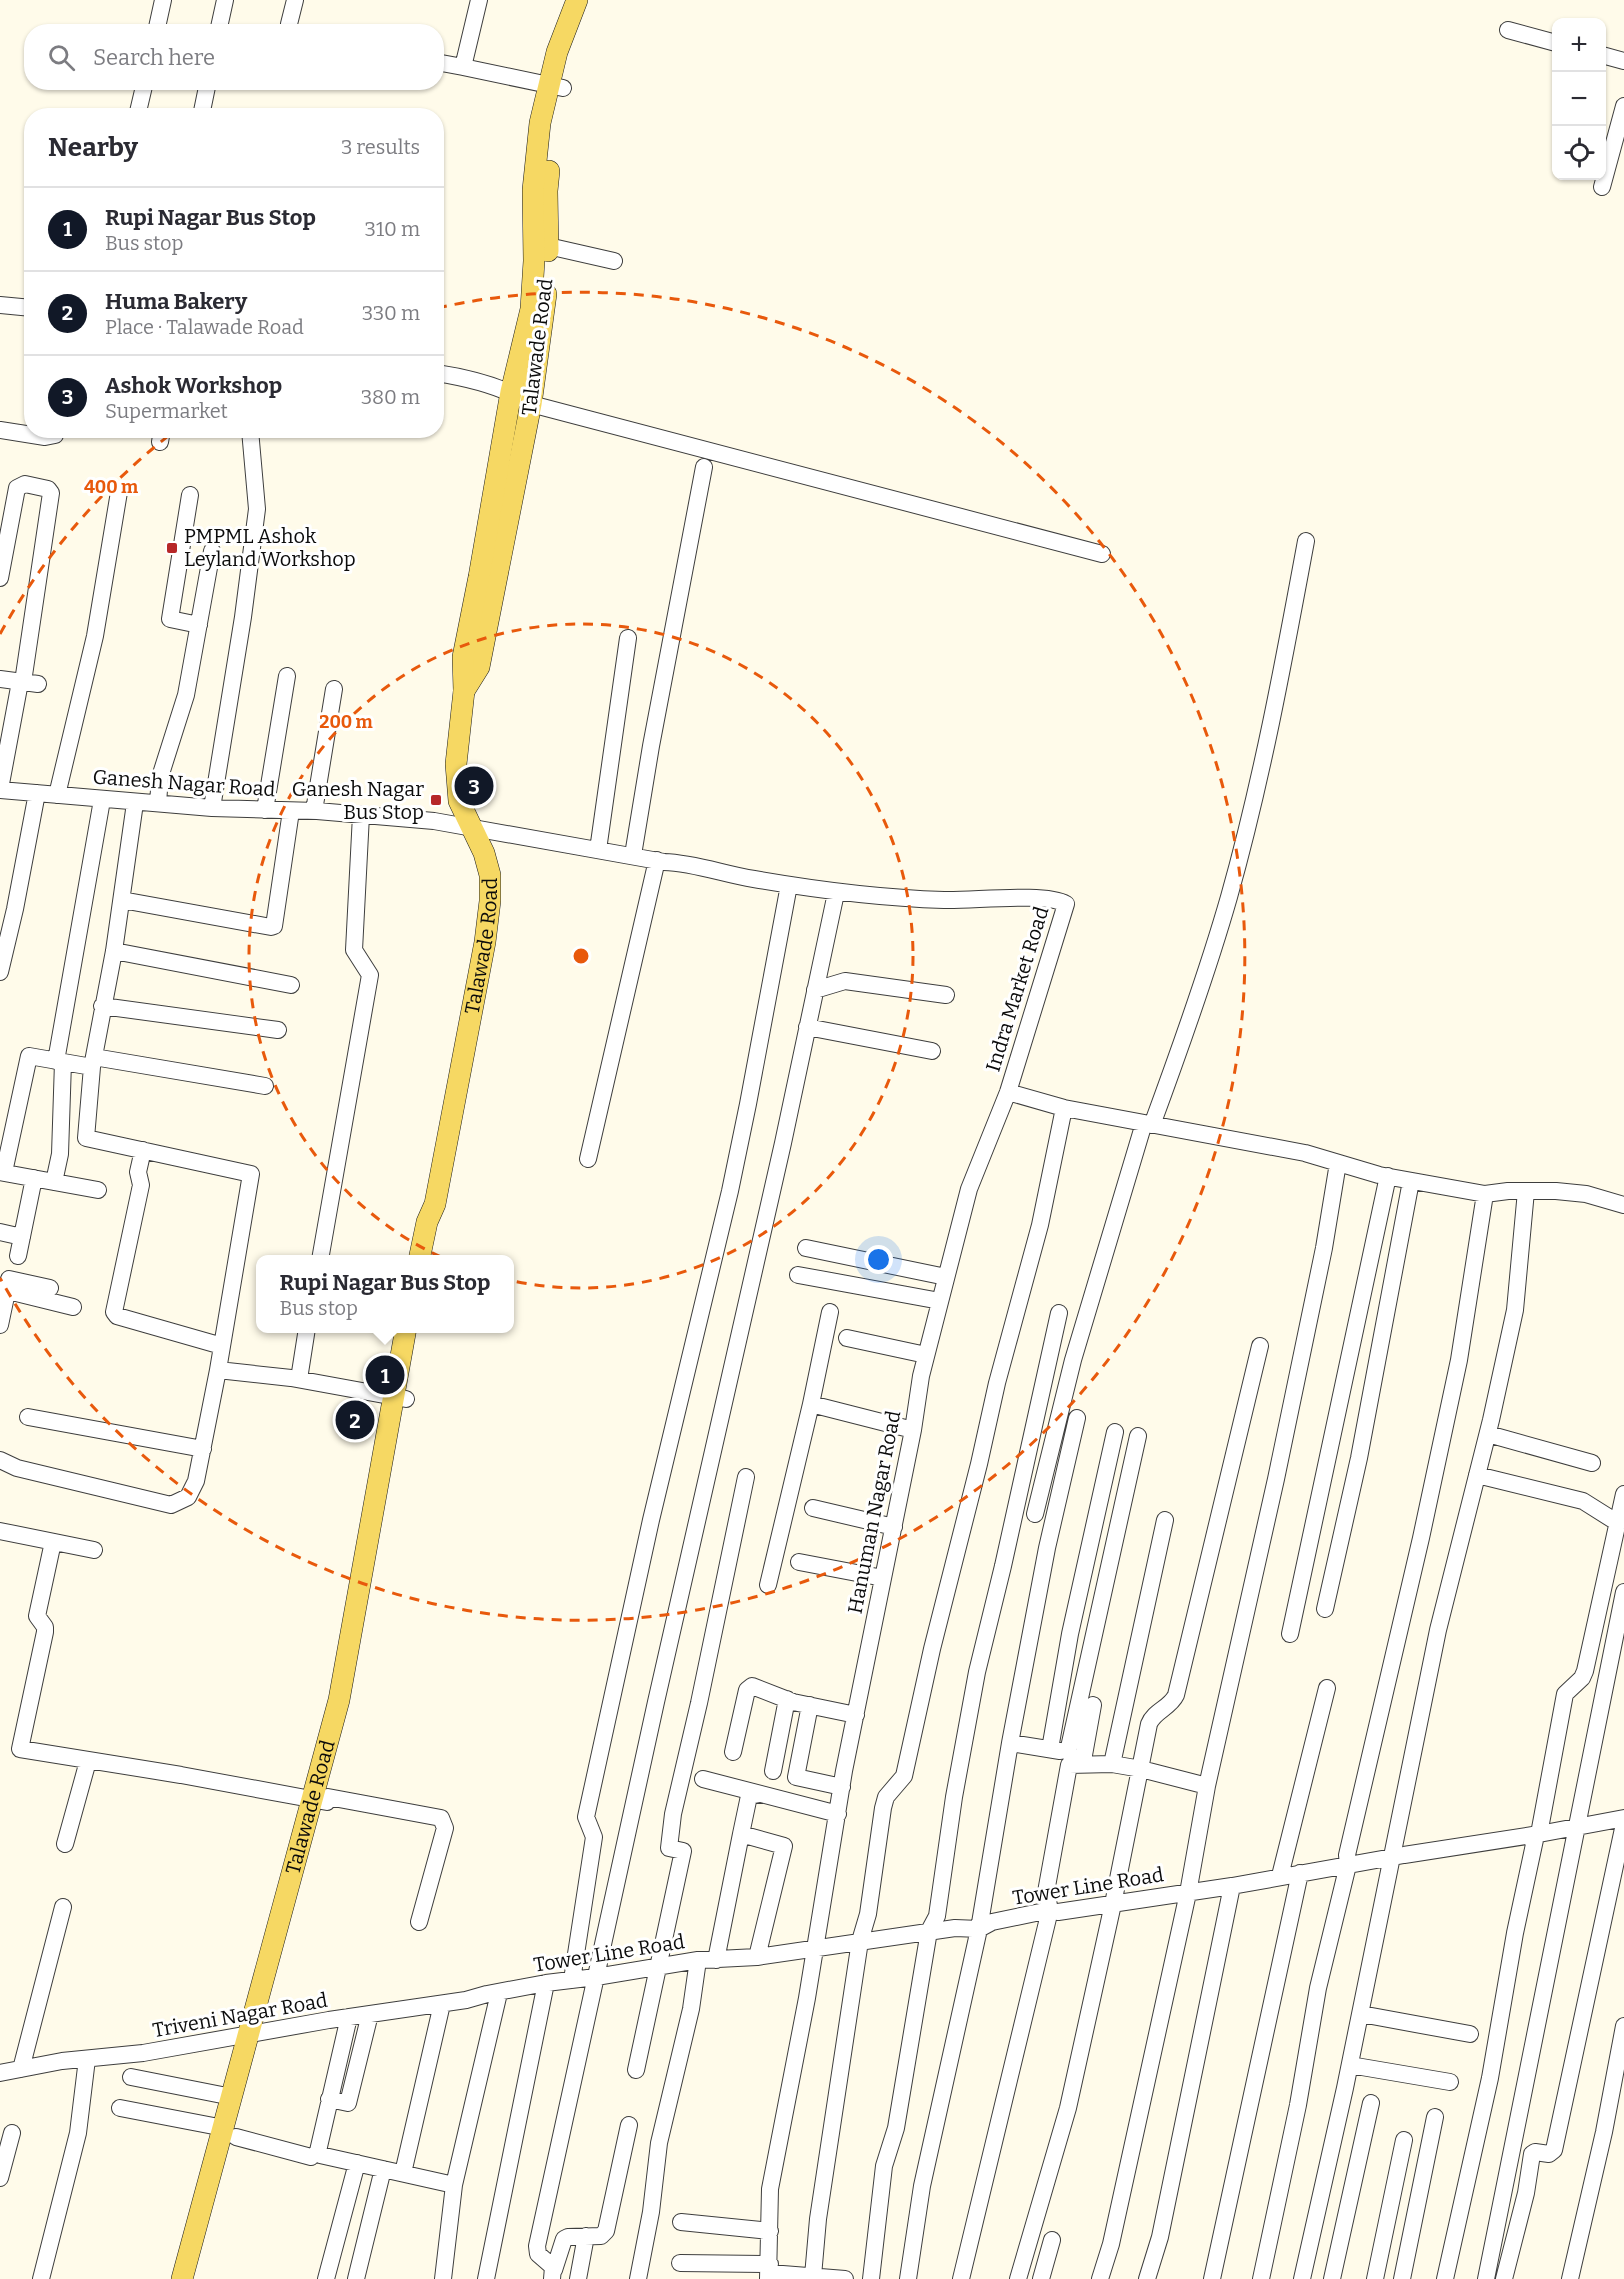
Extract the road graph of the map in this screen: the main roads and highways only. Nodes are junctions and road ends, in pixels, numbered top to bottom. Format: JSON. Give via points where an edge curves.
{"nodes":[{"id":1,"x":577,"y":0,"type":"edge"},
{"id":2,"x":592,"y":0,"type":"edge"},
{"id":3,"x":556,"y":86,"type":"junction"},
{"id":4,"x":464,"y":691,"type":"junction"},
{"id":5,"x":435,"y":1204,"type":"junction"},
{"id":6,"x":420,"y":1255,"type":"edge"},
{"id":7,"x":431,"y":1255,"type":"edge"},
{"id":8,"x":406,"y":1333,"type":"edge"},
{"id":9,"x":417,"y":1333,"type":"edge"},
{"id":10,"x":399,"y":1397,"type":"junction"},
{"id":11,"x":257,"y":2033,"type":"junction"},
{"id":12,"x":230,"y":2133,"type":"junction"},
{"id":13,"x":182,"y":2279,"type":"edge"},
{"id":14,"x":197,"y":2279,"type":"edge"}],
"edges":[{"from":1,"to":3,"type":"main road","name":"Talawade Road","via":[[557,52]]},
{"from":2,"to":3,"type":"main road","name":"Talawade Road"},
{"from":3,"to":4,"type":"main road","name":"Talawade Road","via":[[540,123],[533,190],[531,309],[511,392],[463,657]]},
{"from":3,"to":4,"type":"main road","name":"Talawade Road","via":[[547,191],[545,310],[531,404],[479,668]]},
{"from":4,"to":5,"type":"main road","name":"Talawade Road","via":[[456,764],[459,801],[484,854],[490,875],[490,901]]},
{"from":5,"to":6,"type":"main road","name":"Talawade Road"},
{"from":5,"to":7,"type":"main road","name":"Talawade Road"},
{"from":8,"to":10,"type":"main road","name":"Talawade Road"},
{"from":9,"to":10,"type":"main road","name":"Talawade Road"},
{"from":10,"to":11,"type":"main road","name":"Talawade Road","via":[[348,1693]]},
{"from":11,"to":12,"type":"main road","name":"Talawade Road"},
{"from":11,"to":12,"type":"main road","name":"Talawade Road","via":[[232,2097]]},
{"from":12,"to":13,"type":"main road","name":"Talawade Road"},
{"from":12,"to":14,"type":"main road","name":"Talawade Road"}]}
